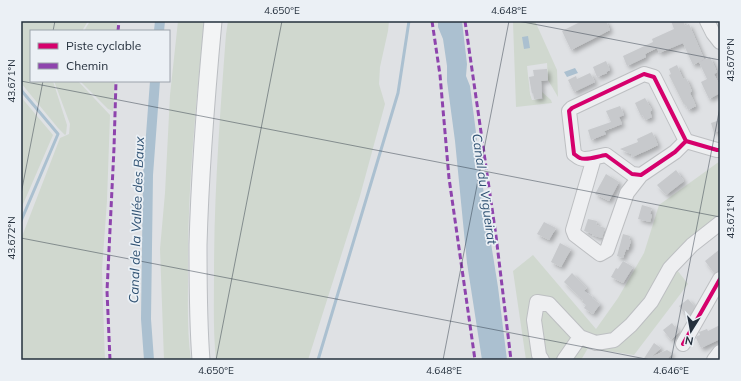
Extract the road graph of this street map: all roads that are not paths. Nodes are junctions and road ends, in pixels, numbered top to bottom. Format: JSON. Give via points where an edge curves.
{"nodes":[{"id":1,"x":213,"y":21,"type":"edge"},
{"id":2,"x":708,"y":21,"type":"edge"},
{"id":3,"x":720,"y":42,"type":"edge"},
{"id":4,"x":686,"y":141,"type":"junction"},
{"id":5,"x":720,"y":150,"type":"edge"},
{"id":6,"x":594,"y":158,"type":"junction"},
{"id":7,"x":641,"y":175,"type":"junction"},
{"id":8,"x":720,"y":223,"type":"edge"},
{"id":9,"x":720,"y":279,"type":"edge"},
{"id":10,"x":580,"y":337,"type":"junction"},
{"id":11,"x":684,"y":344,"type":"dead end"},
{"id":12,"x":720,"y":352,"type":"edge"},
{"id":13,"x":202,"y":360,"type":"edge"},
{"id":14,"x":542,"y":360,"type":"edge"},
{"id":15,"x":564,"y":360,"type":"edge"},
{"id":16,"x":714,"y":360,"type":"edge"}],
"edges":[{"from":1,"to":13,"type":"main road","via":[[205,98],[199,204],[198,284]]},
{"from":2,"to":3,"type":"street"},
{"from":4,"to":5,"type":"street"},
{"from":4,"to":6,"type":"street","via":[[654,77],[644,74],[569,111],[574,154],[580,158]]},
{"from":4,"to":7,"type":"street","via":[[675,152]]},
{"from":6,"to":7,"type":"street","via":[[606,155],[632,174]]},
{"from":6,"to":7,"type":"street","via":[[573,230],[575,235],[600,254],[607,250],[627,193]]},
{"from":8,"to":10,"type":"street","via":[[692,244],[670,268],[651,302],[614,340],[596,343]]},
{"from":9,"to":11,"type":"street"},
{"from":10,"to":14,"type":"street","via":[[549,304],[537,302],[534,320]]},
{"from":10,"to":15,"type":"street"},
{"from":12,"to":16,"type":"street"}]}
